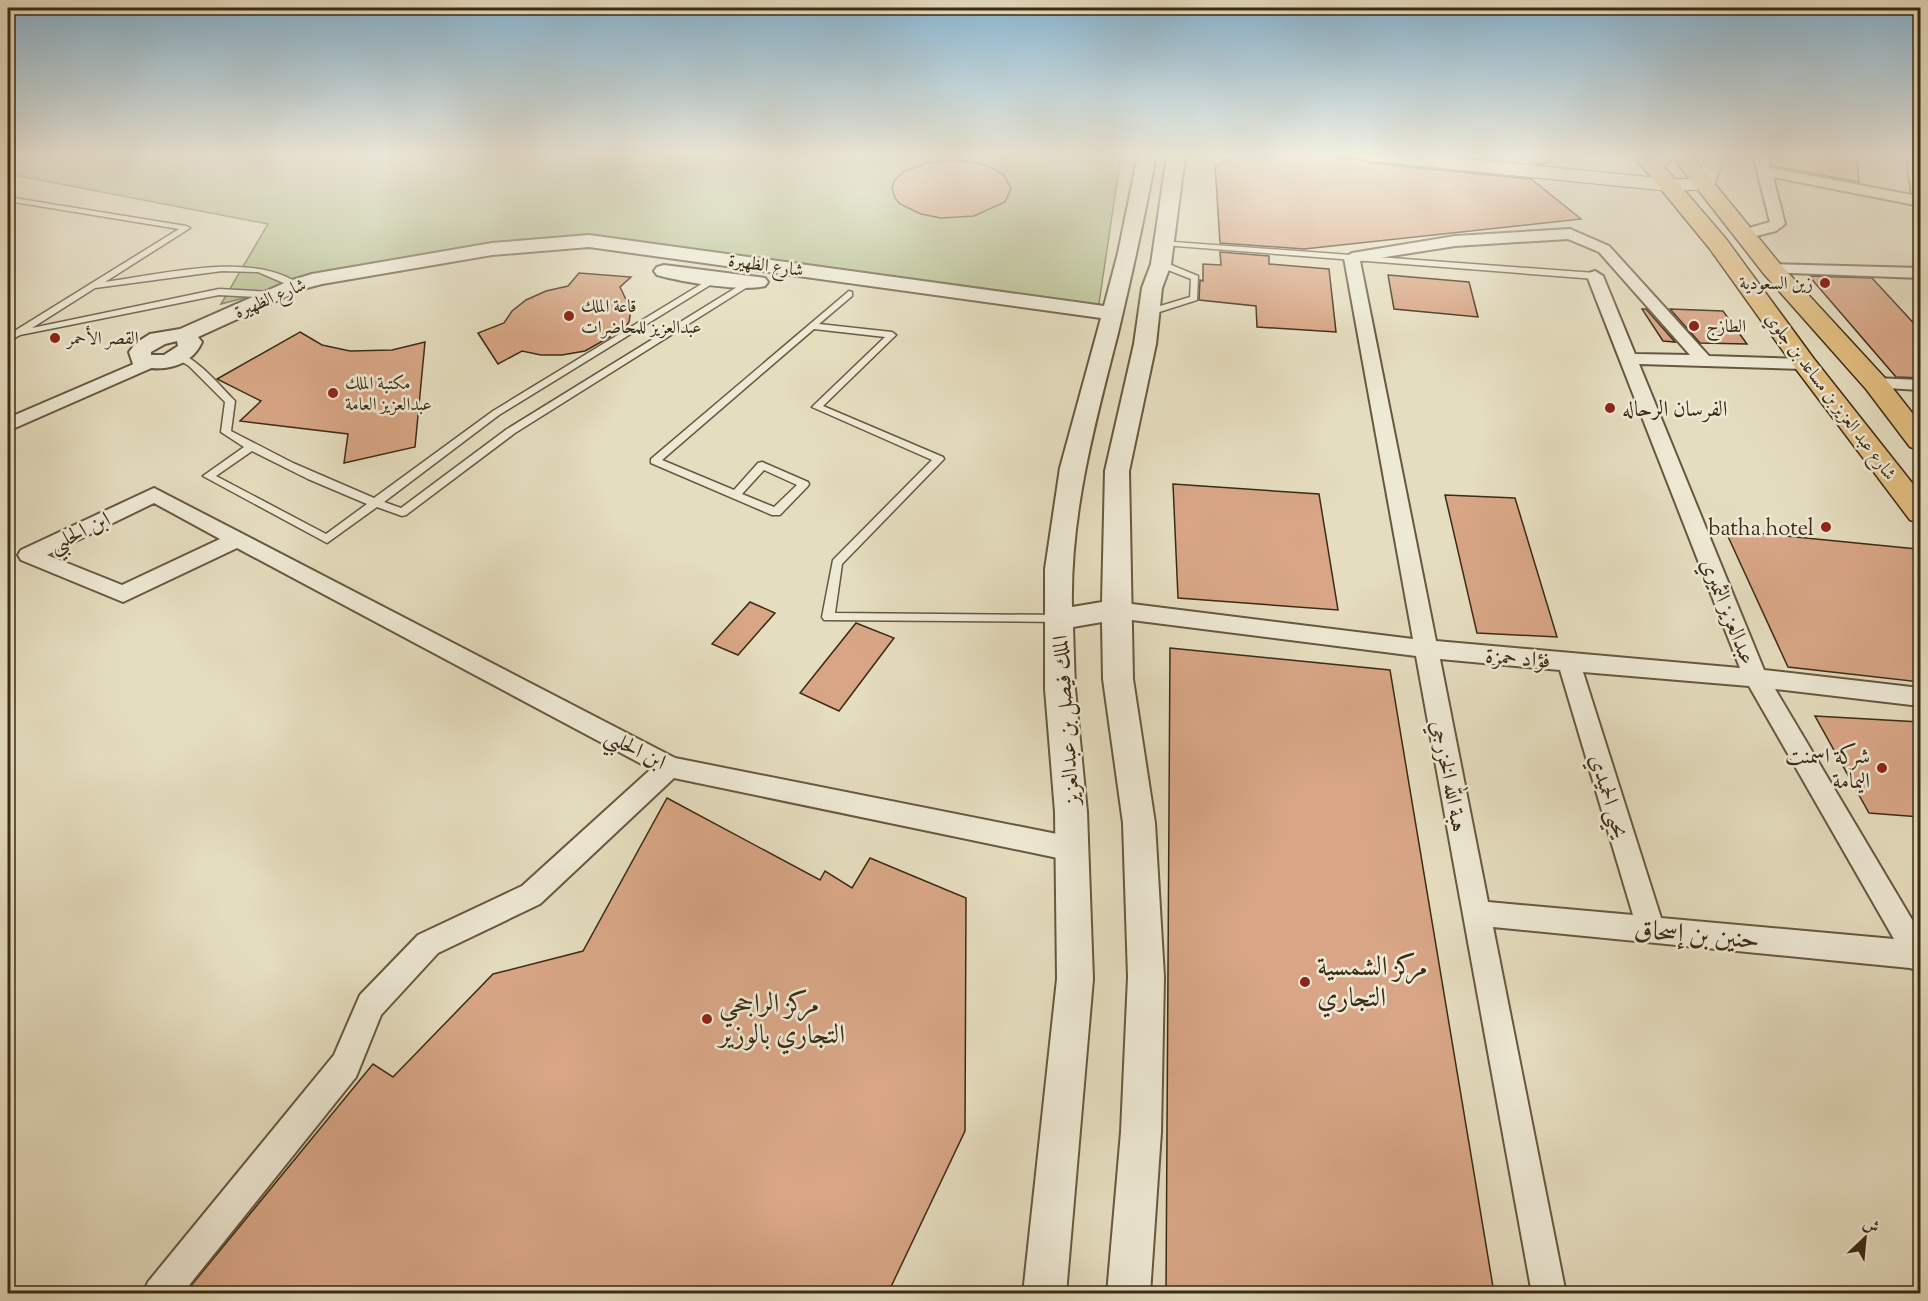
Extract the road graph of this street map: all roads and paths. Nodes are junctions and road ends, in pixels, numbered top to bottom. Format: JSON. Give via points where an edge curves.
{"nodes":[{"id":1,"x":111,"y":216,"type":"edge"},
{"id":2,"x":1135,"y":216,"type":"edge"},
{"id":3,"x":1167,"y":216,"type":"edge"},
{"id":4,"x":1696,"y":216,"type":"edge"},
{"id":5,"x":1730,"y":216,"type":"edge"},
{"id":6,"x":1776,"y":216,"type":"edge"},
{"id":7,"x":1748,"y":239,"type":"junction"},
{"id":8,"x":1718,"y":244,"type":"junction"},
{"id":9,"x":1162,"y":254,"type":"junction"},
{"id":10,"x":1352,"y":258,"type":"junction"},
{"id":11,"x":1772,"y":269,"type":"junction"},
{"id":12,"x":1914,"y":273,"type":"edge"},
{"id":13,"x":1595,"y":276,"type":"joint"},
{"id":14,"x":716,"y":279,"type":"junction"},
{"id":15,"x":753,"y":281,"type":"junction"},
{"id":16,"x":296,"y":285,"type":"junction"},
{"id":17,"x":89,"y":287,"type":"junction"},
{"id":18,"x":1920,"y":287,"type":"edge"},
{"id":19,"x":849,"y":294,"type":"junction"},
{"id":20,"x":274,"y":296,"type":"junction"},
{"id":21,"x":1150,"y":312,"type":"junction"},
{"id":22,"x":1109,"y":321,"type":"junction"},
{"id":23,"x":812,"y":326,"type":"junction"},
{"id":24,"x":11,"y":337,"type":"edge"},
{"id":25,"x":184,"y":345,"type":"junction"},
{"id":26,"x":145,"y":357,"type":"junction"},
{"id":27,"x":1629,"y":359,"type":"junction"},
{"id":28,"x":1704,"y":361,"type":"junction"},
{"id":29,"x":1805,"y":364,"type":"junction"},
{"id":30,"x":1875,"y":383,"type":"junction"},
{"id":31,"x":1920,"y":385,"type":"edge"},
{"id":32,"x":8,"y":409,"type":"edge"},
{"id":33,"x":8,"y":426,"type":"edge"},
{"id":34,"x":1920,"y":441,"type":"edge"},
{"id":35,"x":251,"y":447,"type":"junction"},
{"id":36,"x":735,"y":495,"type":"junction"},
{"id":37,"x":375,"y":503,"type":"junction"},
{"id":38,"x":1920,"y":513,"type":"edge"},
{"id":39,"x":238,"y":539,"type":"junction"},
{"id":40,"x":1116,"y":610,"type":"junction"},
{"id":41,"x":1059,"y":619,"type":"junction"},
{"id":42,"x":1426,"y":649,"type":"junction"},
{"id":43,"x":1569,"y":662,"type":"junction"},
{"id":44,"x":1756,"y":678,"type":"junction"},
{"id":45,"x":1920,"y":697,"type":"edge"},
{"id":46,"x":670,"y":767,"type":"junction"},
{"id":47,"x":1072,"y":849,"type":"junction"},
{"id":48,"x":1476,"y":913,"type":"junction"},
{"id":49,"x":1651,"y":930,"type":"junction"},
{"id":50,"x":1919,"y":957,"type":"edge"},
{"id":51,"x":160,"y":1293,"type":"edge"},
{"id":52,"x":1044,"y":1293,"type":"edge"},
{"id":53,"x":1128,"y":1293,"type":"edge"},
{"id":54,"x":1549,"y":1293,"type":"edge"}],
"edges":[{"from":1,"to":17,"type":"lane","via":[[186,228]]},
{"from":2,"to":22,"type":"street","name":"الملك فيصل بن عبدالعزيز"},
{"from":3,"to":9,"type":"street"},
{"from":4,"to":8,"type":"main road","name":"شارع عبد العزيز بن مساعد بن جلوي"},
{"from":5,"to":7,"type":"main road","name":"شارع عبد العزيز بن مساعد بن جلوي"},
{"from":6,"to":7,"type":"street","via":[[1778,224]]},
{"from":7,"to":8,"type":"main road","via":[[1726,235],[1717,240]]},
{"from":7,"to":11,"type":"main road","name":"شارع عبد العزيز بن مساعد بن جلوي"},
{"from":8,"to":29,"type":"main road","name":"شارع عبد العزيز بن مساعد بن جلوي"},
{"from":9,"to":10,"type":"lane","name":"عبدالعزيز الثميري"},
{"from":9,"to":21,"type":"street"},
{"from":9,"to":21,"type":"lane","via":[[1195,278],[1194,298]]},
{"from":10,"to":13,"type":"lane","name":"عبدالعزيز الثميري"},
{"from":10,"to":28,"type":"street","via":[[1455,241],[1570,234],[1604,249]]},
{"from":10,"to":42,"type":"street","name":"هبة الله الخزرجي"},
{"from":11,"to":12,"type":"street"},
{"from":11,"to":30,"type":"main road","name":"شارع عبد العزيز بن مساعد بن جلوي"},
{"from":12,"to":18,"type":"street"},
{"from":13,"to":27,"type":"street","name":"عبدالعزيز الثميري"},
{"from":14,"to":15,"type":"street","name":"شارع الظهيرة"},
{"from":14,"to":25,"type":"street","name":"شارع الظهيرة","via":[[585,258],[536,259],[308,292]]},
{"from":14,"to":37,"type":"lane","via":[[496,413]]},
{"from":15,"to":19,"type":"street","name":"شارع الظهيرة"},
{"from":15,"to":37,"type":"lane","via":[[511,431],[402,512]]},
{"from":16,"to":17,"type":"lane","via":[[259,270],[222,268]]},
{"from":16,"to":20,"type":"street","name":"شارع الظهيرة"},
{"from":16,"to":22,"type":"street","name":"شارع الظهيرة","via":[[492,249],[589,241]]},
{"from":17,"to":24,"type":"lane"},
{"from":19,"to":22,"type":"street","name":"شارع الظهيرة"},
{"from":19,"to":23,"type":"lane"},
{"from":20,"to":24,"type":"lane","via":[[219,292]]},
{"from":20,"to":25,"type":"street","name":"شارع الظهيرة"},
{"from":21,"to":40,"type":"street","via":[[1117,471]]},
{"from":22,"to":41,"type":"street","name":"الملك فيصل بن عبدالعزيز","via":[[1072,468],[1058,569]]},
{"from":23,"to":36,"type":"lane","via":[[655,461]]},
{"from":23,"to":41,"type":"lane","via":[[892,335],[817,407],[939,459],[837,563],[828,617]]},
{"from":25,"to":26,"type":"street","name":"شارع الظهيرة","via":[[171,336],[155,340]]},
{"from":25,"to":35,"type":"lane","via":[[192,364],[230,400],[226,432]]},
{"from":26,"to":32,"type":"street","name":"شارع الظهيرة"},
{"from":26,"to":33,"type":"street","name":"شارع الظهيرة"},
{"from":27,"to":28,"type":"street"},
{"from":27,"to":44,"type":"street","name":"عبدالعزيز الثميري"},
{"from":28,"to":29,"type":"street"},
{"from":29,"to":38,"type":"main road","name":"شارع عبد العزيز بن مساعد بن جلوي"},
{"from":30,"to":31,"type":"street"},
{"from":30,"to":34,"type":"main road","name":"شارع عبد العزيز بن مساعد بن جلوي"},
{"from":35,"to":37,"type":"lane"},
{"from":35,"to":37,"type":"lane","via":[[208,476],[327,539]]},
{"from":36,"to":36,"type":"lane","via":[[777,512],[804,484],[762,465]]},
{"from":39,"to":39,"type":"street","name":"ابن الحلبي","via":[[123,594],[28,555],[154,495]]},
{"from":39,"to":46,"type":"street","name":"ابن الحلبي"},
{"from":40,"to":41,"type":"street"},
{"from":40,"to":42,"type":"street","name":"فؤاد حمزة"},
{"from":40,"to":53,"type":"street","via":[[1118,679],[1139,823],[1146,977],[1141,1132]]},
{"from":41,"to":47,"type":"street","name":"الملك فيصل بن عبدالعزيز"},
{"from":42,"to":43,"type":"street","name":"فؤاد حمزة"},
{"from":42,"to":48,"type":"street","name":"هبة الله الخزرجي"},
{"from":43,"to":44,"type":"street","name":"فؤاد حمزة"},
{"from":43,"to":49,"type":"street","name":"يحيى الحميدي"},
{"from":44,"to":45,"type":"street","name":"فؤاد حمزة"},
{"from":44,"to":50,"type":"street","name":"عبدالعزيز الثميري"},
{"from":46,"to":47,"type":"street","name":"ابن الحلبي"},
{"from":46,"to":51,"type":"street","via":[[531,895],[428,944],[370,1005],[345,1066]]},
{"from":47,"to":52,"type":"street","name":"الملك فيصل بن عبدالعزيز","via":[[1075,979]]},
{"from":48,"to":49,"type":"street","name":"حنين بن إسحاق"},
{"from":48,"to":54,"type":"street","name":"هبة الله الخزرجي"},
{"from":49,"to":50,"type":"street","name":"حنين بن إسحاق"}]}
